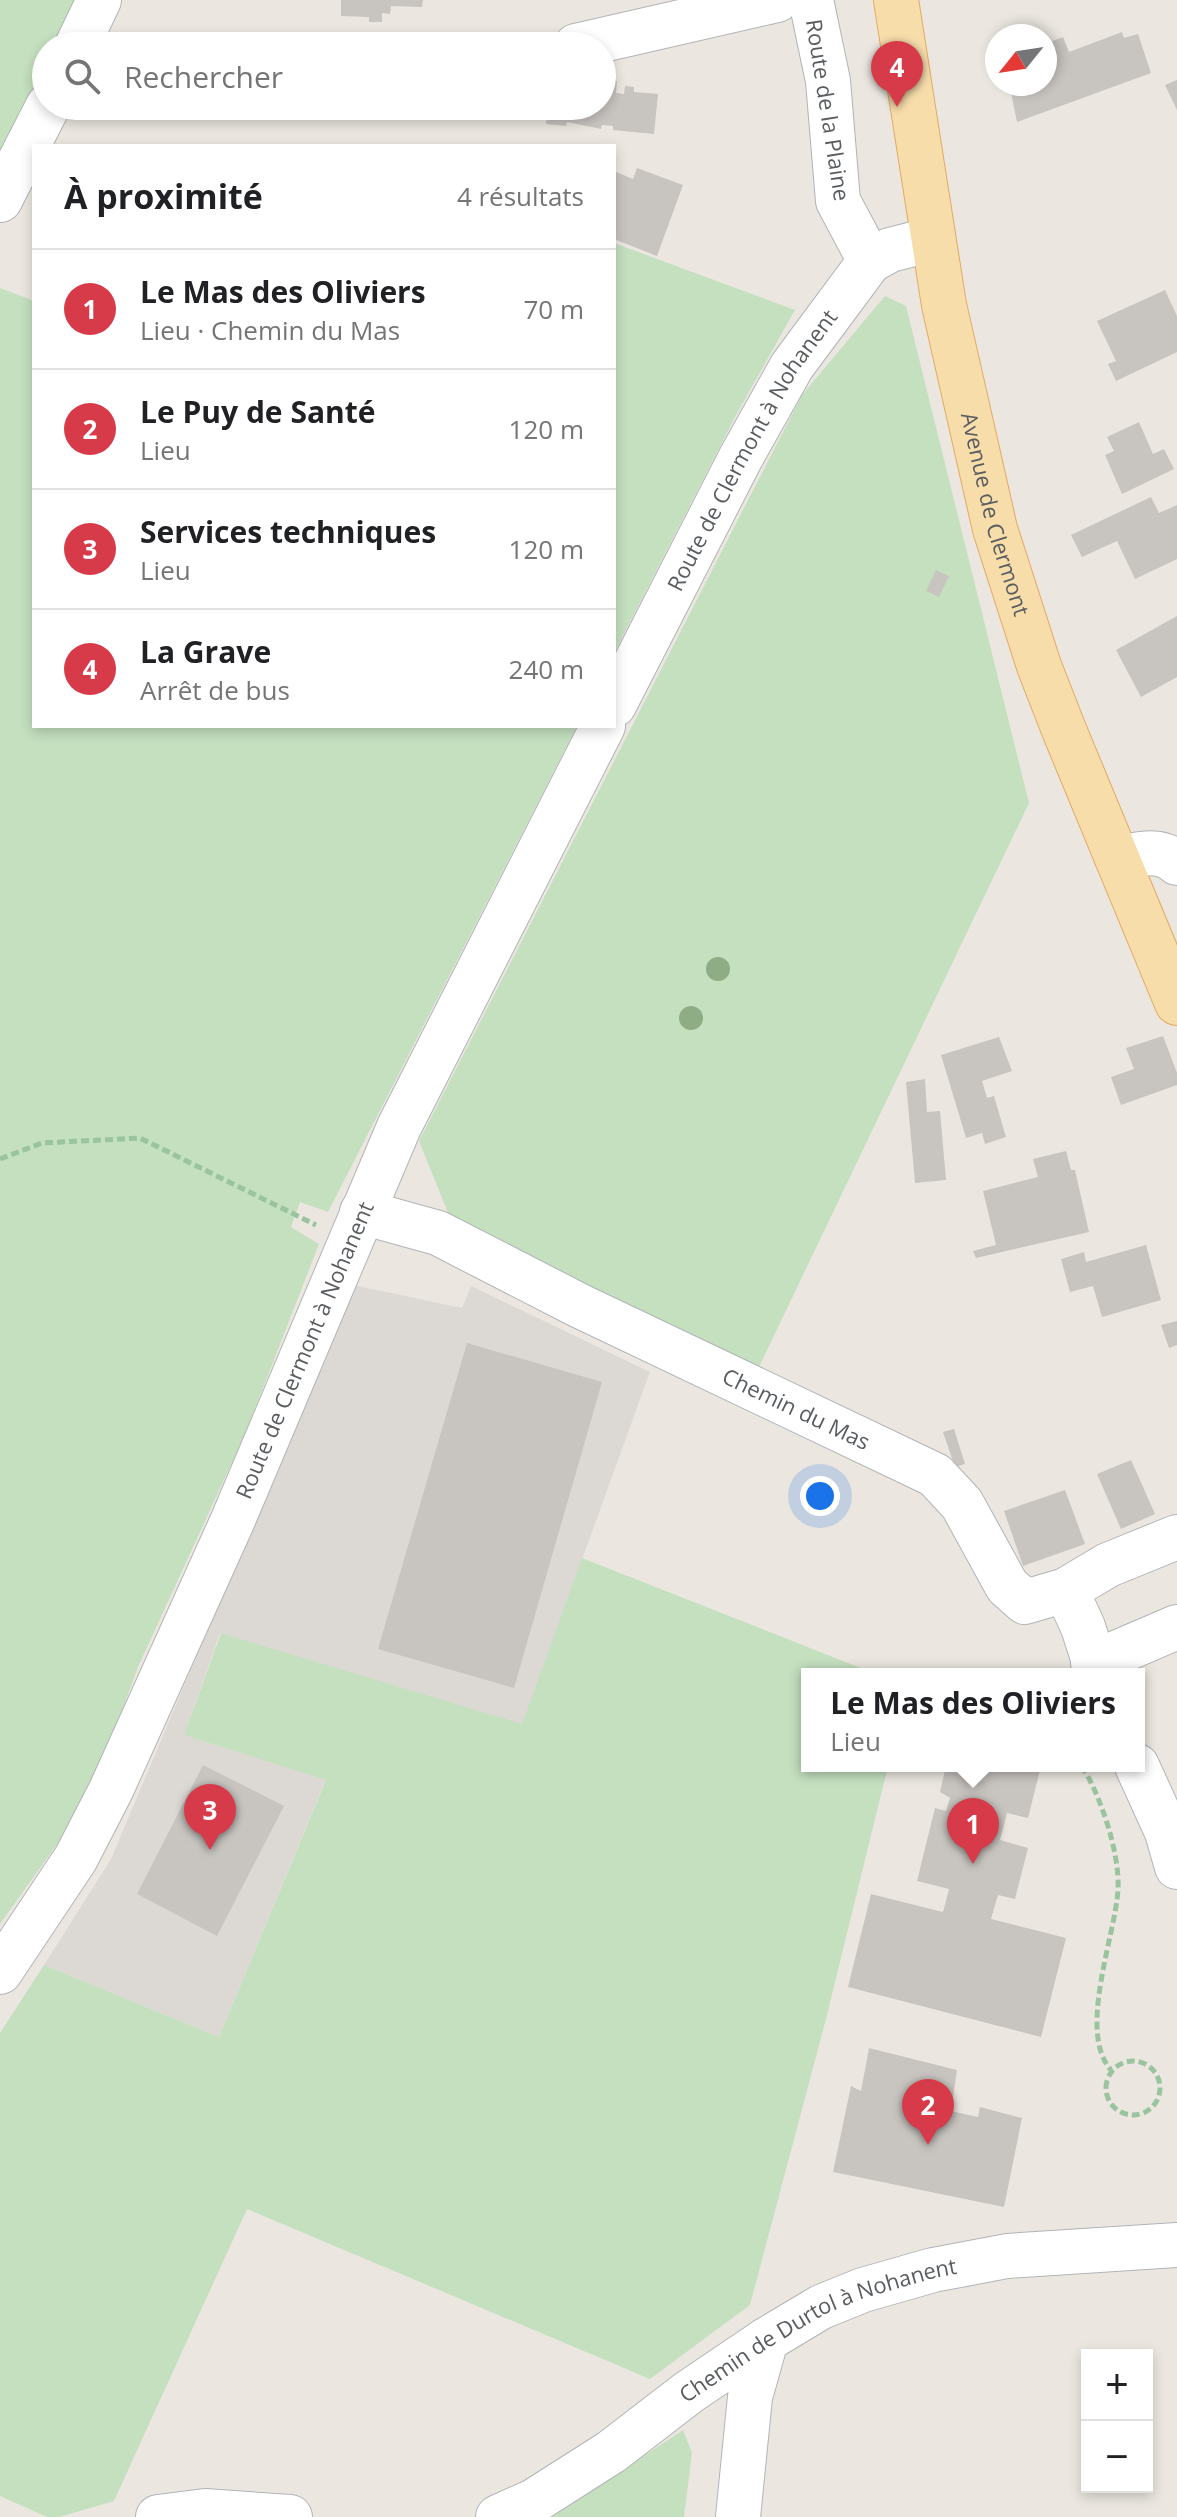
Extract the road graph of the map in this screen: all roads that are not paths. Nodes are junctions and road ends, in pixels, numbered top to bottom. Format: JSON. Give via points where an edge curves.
{"nodes":[{"id":1,"x":99,"y":0,"type":"edge"},
{"id":2,"x":777,"y":0,"type":"edge"},
{"id":3,"x":811,"y":0,"type":"edge"},
{"id":4,"x":896,"y":0,"type":"edge"},
{"id":5,"x":84,"y":32,"type":"edge"},
{"id":6,"x":616,"y":37,"type":"edge"},
{"id":7,"x":41,"y":120,"type":"edge"},
{"id":8,"x":0,"y":200,"type":"edge"},
{"id":9,"x":933,"y":239,"type":"junction"},
{"id":10,"x":870,"y":261,"type":"junction"},
{"id":11,"x":616,"y":701,"type":"edge"},
{"id":12,"x":602,"y":728,"type":"edge"},
{"id":13,"x":1117,"y":858,"type":"junction"},
{"id":14,"x":1177,"y":863,"type":"edge"},
{"id":15,"x":1177,"y":1003,"type":"edge"},
{"id":16,"x":355,"y":1227,"type":"junction"},
{"id":17,"x":1177,"y":1537,"type":"edge"},
{"id":18,"x":1066,"y":1590,"type":"junction"},
{"id":19,"x":1177,"y":1627,"type":"edge"},
{"id":20,"x":1095,"y":1668,"type":"edge"},
{"id":21,"x":1140,"y":1772,"type":"edge"},
{"id":22,"x":1177,"y":1867,"type":"edge"},
{"id":23,"x":0,"y":1972,"type":"edge"},
{"id":24,"x":1177,"y":2245,"type":"edge"},
{"id":25,"x":766,"y":2340,"type":"junction"},
{"id":26,"x":158,"y":2517,"type":"edge"},
{"id":27,"x":290,"y":2517,"type":"edge"},
{"id":28,"x":498,"y":2517,"type":"edge"},
{"id":29,"x":738,"y":2517,"type":"edge"}],
"edges":[{"from":1,"to":5,"type":"street"},
{"from":2,"to":6,"type":"street"},
{"from":3,"to":10,"type":"street","name":"Route de la Plaine","via":[[828,81],[838,201]]},
{"from":4,"to":9,"type":"main road","name":"Avenue de Clermont"},
{"from":7,"to":8,"type":"street"},
{"from":9,"to":10,"type":"street"},
{"from":9,"to":13,"type":"main road","name":"Avenue de Clermont","via":[[995,529],[1039,666]]},
{"from":10,"to":11,"type":"street","name":"Route de Clermont à Nohanent","via":[[792,366]]},
{"from":12,"to":16,"type":"street","name":"Route de Clermont à Nohanent","via":[[399,1127]]},
{"from":13,"to":14,"type":"street","via":[[1154,852]]},
{"from":13,"to":15,"type":"main road","name":"Avenue de Clermont"},
{"from":16,"to":18,"type":"street","name":"Chemin du Mas","via":[[438,1233],[935,1475],[962,1504],[1007,1586],[1025,1602]]},
{"from":16,"to":23,"type":"street","name":"Route de Clermont à Nohanent","via":[[232,1522],[111,1790],[76,1858]]},
{"from":17,"to":18,"type":"street","name":"Chemin du Mas","via":[[1108,1565]]},
{"from":18,"to":20,"type":"street"},
{"from":19,"to":20,"type":"street"},
{"from":21,"to":22,"type":"street"},
{"from":24,"to":25,"type":"street","name":"Chemin de Durtol à Nohanent","via":[[1007,2256],[933,2270],[821,2307]]},
{"from":25,"to":28,"type":"street","name":"Chemin de Durtol à Nohanent","via":[[611,2452],[534,2501]]},
{"from":25,"to":29,"type":"street","via":[[750,2397]]},
{"from":26,"to":27,"type":"street","via":[[205,2511]]}]}
